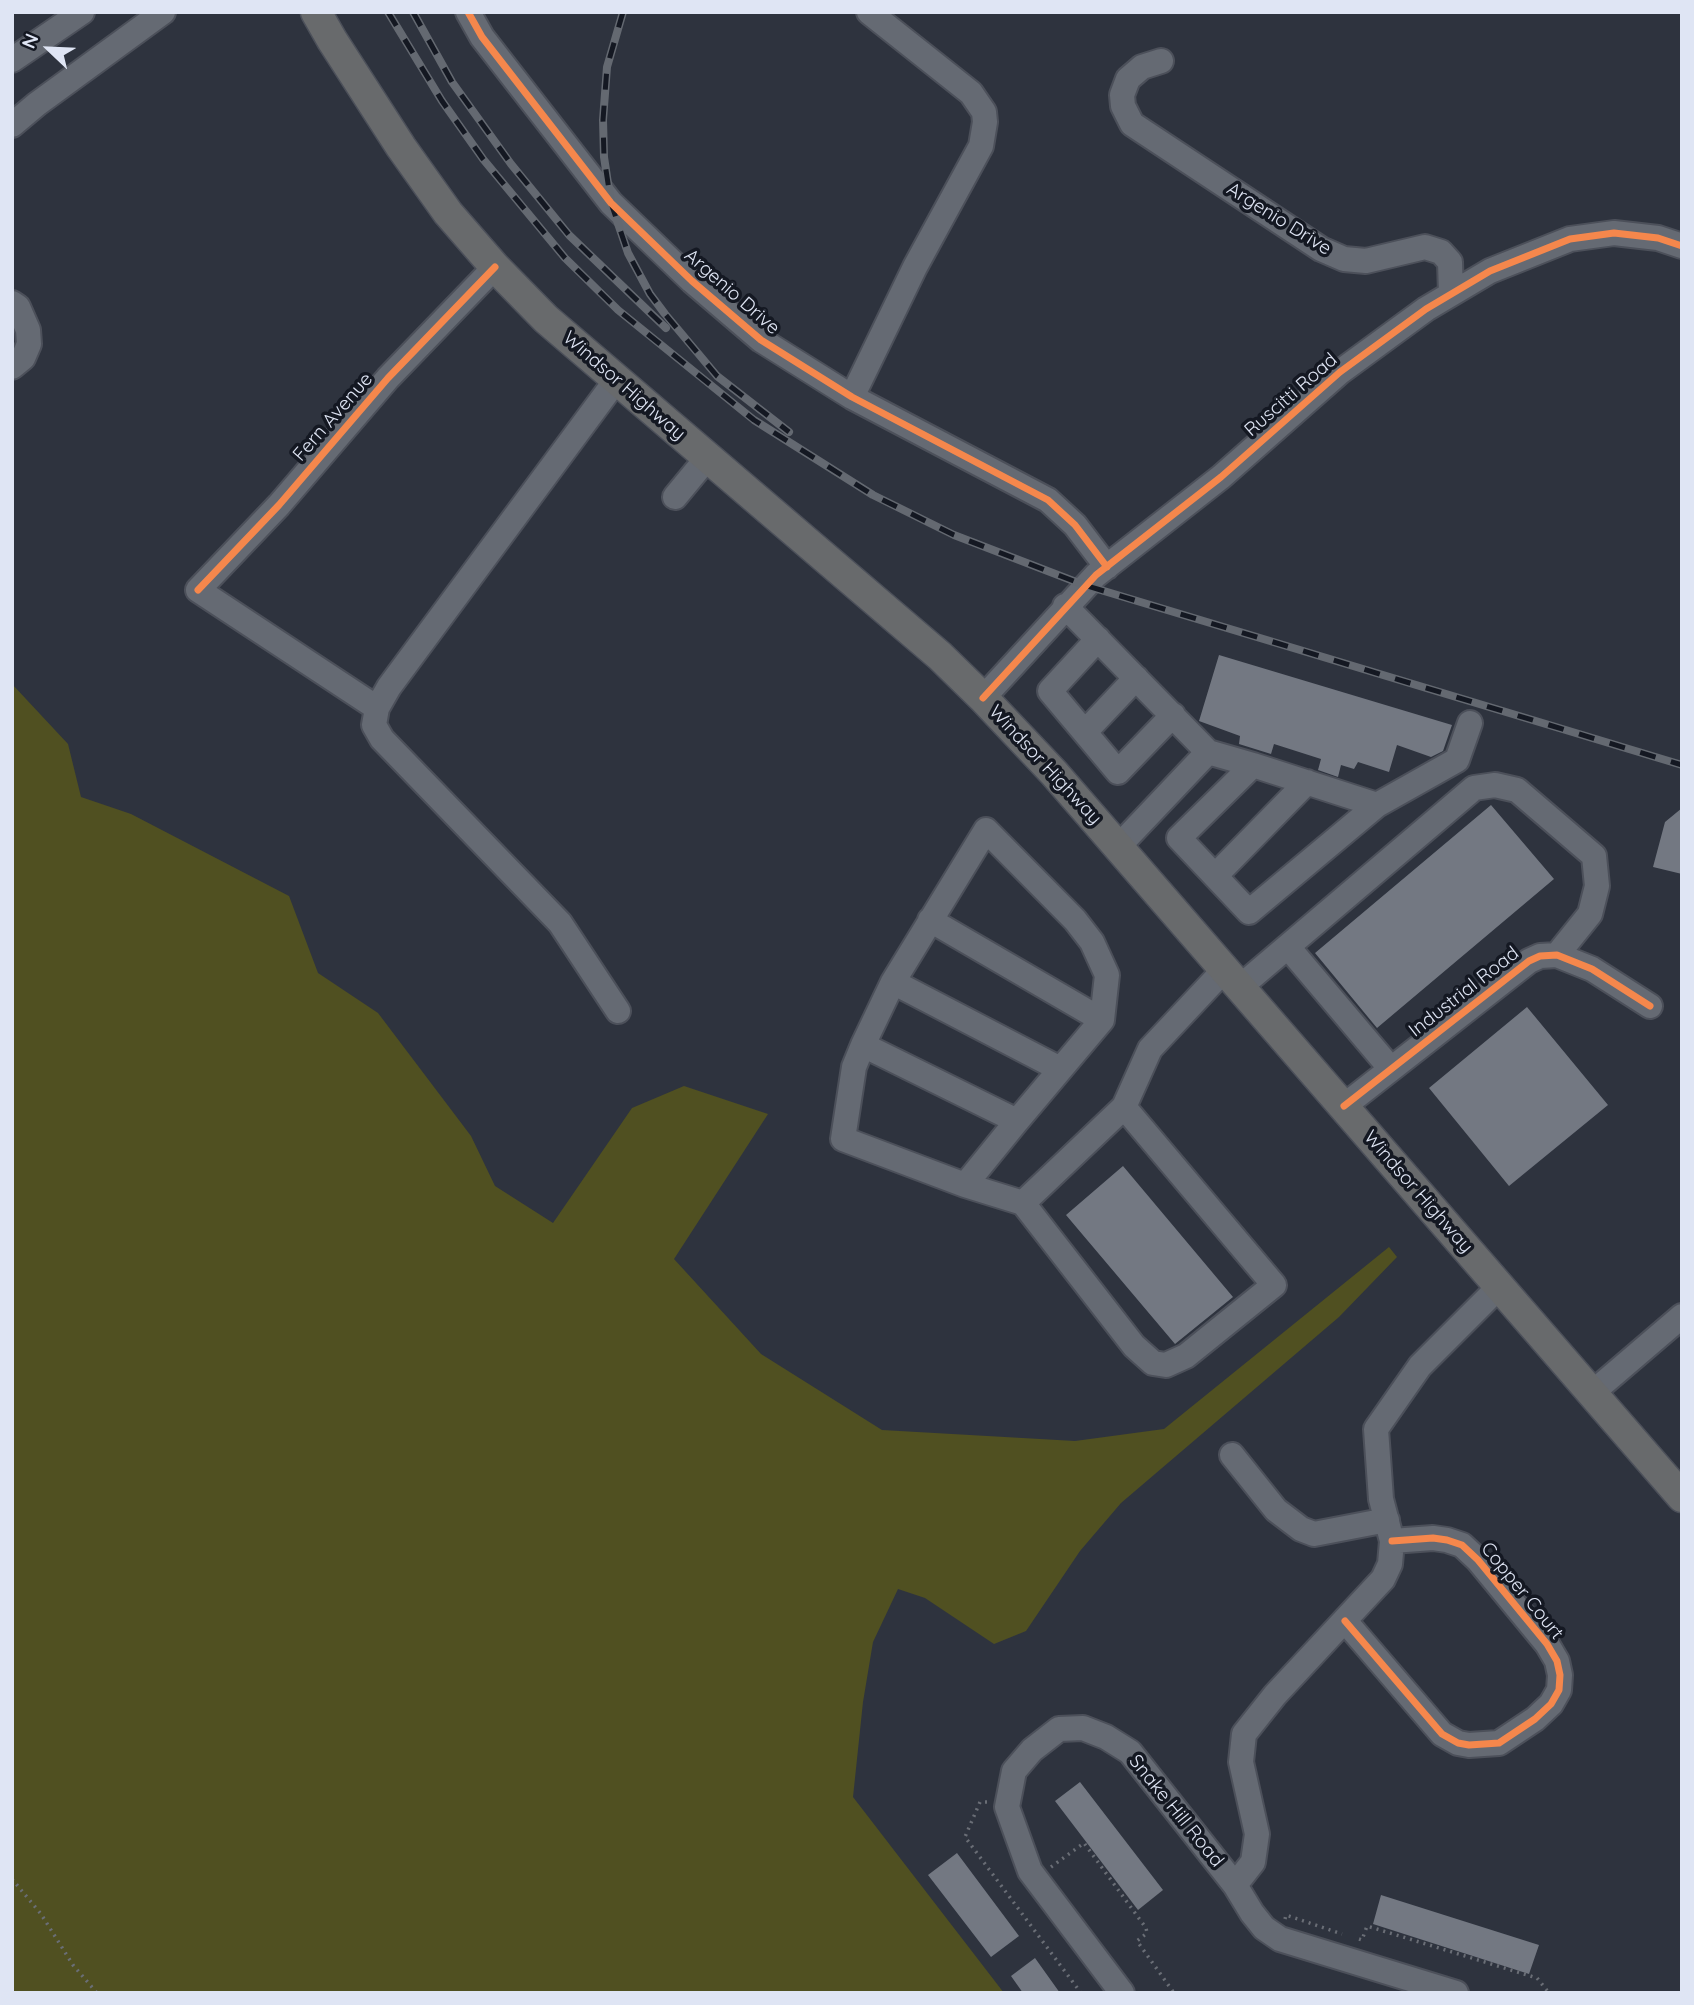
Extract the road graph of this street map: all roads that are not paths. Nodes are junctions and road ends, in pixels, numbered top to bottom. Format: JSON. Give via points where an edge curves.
{"nodes":[{"id":1,"x":82,"y":12,"type":"edge"},
{"id":2,"x":163,"y":12,"type":"edge"},
{"id":3,"x":316,"y":12,"type":"edge"},
{"id":4,"x":468,"y":12,"type":"edge"},
{"id":5,"x":869,"y":12,"type":"edge"},
{"id":6,"x":12,"y":60,"type":"edge"},
{"id":7,"x":1161,"y":61,"type":"dead end"},
{"id":8,"x":12,"y":125,"type":"edge"},
{"id":9,"x":1682,"y":246,"type":"edge"},
{"id":10,"x":495,"y":267,"type":"junction"},
{"id":11,"x":1451,"y":293,"type":"junction"},
{"id":12,"x":12,"y":303,"type":"edge"},
{"id":13,"x":12,"y":368,"type":"edge"},
{"id":14,"x":617,"y":379,"type":"junction"},
{"id":15,"x":852,"y":397,"type":"junction"},
{"id":16,"x":708,"y":457,"type":"junction"},
{"id":17,"x":675,"y":497,"type":"dead end"},
{"id":18,"x":1107,"y":567,"type":"junction"},
{"id":19,"x":1065,"y":606,"type":"junction"},
{"id":20,"x":1098,"y":639,"type":"junction"},
{"id":21,"x":1136,"y":678,"type":"junction"},
{"id":22,"x":983,"y":698,"type":"junction"},
{"id":23,"x":377,"y":708,"type":"junction"},
{"id":24,"x":1172,"y":715,"type":"junction"},
{"id":25,"x":1470,"y":723,"type":"dead end"},
{"id":26,"x":1085,"y":732,"type":"junction"},
{"id":27,"x":1208,"y":752,"type":"junction"},
{"id":28,"x":1253,"y":765,"type":"junction"},
{"id":29,"x":1307,"y":782,"type":"junction"},
{"id":30,"x":1377,"y":805,"type":"junction"},
{"id":31,"x":1118,"y":847,"type":"junction"},
{"id":32,"x":1215,"y":876,"type":"junction"},
{"id":33,"x":930,"y":920,"type":"junction"},
{"id":34,"x":1287,"y":947,"type":"junction"},
{"id":35,"x":1557,"y":955,"type":"junction"},
{"id":36,"x":1233,"y":978,"type":"junction"},
{"id":37,"x":893,"y":982,"type":"junction"},
{"id":38,"x":1650,"y":1006,"type":"dead end"},
{"id":39,"x":618,"y":1012,"type":"dead end"},
{"id":40,"x":1102,"y":1020,"type":"junction"},
{"id":41,"x":863,"y":1045,"type":"junction"},
{"id":42,"x":1060,"y":1069,"type":"junction"},
{"id":43,"x":1391,"y":1069,"type":"junction"},
{"id":44,"x":1344,"y":1106,"type":"junction"},
{"id":45,"x":1124,"y":1107,"type":"junction"},
{"id":46,"x":1017,"y":1121,"type":"junction"},
{"id":47,"x":965,"y":1185,"type":"junction"},
{"id":48,"x":1023,"y":1203,"type":"junction"},
{"id":49,"x":1500,"y":1286,"type":"junction"},
{"id":50,"x":1682,"y":1317,"type":"edge"},
{"id":51,"x":1592,"y":1393,"type":"junction"},
{"id":52,"x":1232,"y":1455,"type":"dead end"},
{"id":53,"x":1682,"y":1497,"type":"edge"},
{"id":54,"x":1390,"y":1530,"type":"junction"},
{"id":55,"x":1345,"y":1621,"type":"junction"},
{"id":56,"x":1236,"y":1885,"type":"junction"},
{"id":57,"x":1122,"y":1993,"type":"edge"},
{"id":58,"x":1457,"y":1993,"type":"edge"}],
"edges":[{"from":1,"to":6,"type":"street"},
{"from":2,"to":8,"type":"street"},
{"from":3,"to":10,"type":"main road","name":"Windsor Highway","via":[[401,147],[448,213]]},
{"from":4,"to":15,"type":"street","name":"Argenio Drive","via":[[482,37],[611,203],[761,340]]},
{"from":5,"to":15,"type":"street","via":[[971,93],[985,122],[981,146]]},
{"from":7,"to":11,"type":"street","name":"Argenio Drive","via":[[1142,67],[1128,79],[1122,96],[1132,124],[1321,249],[1344,259],[1366,261],[1425,247],[1441,252],[1450,262]]},
{"from":9,"to":11,"type":"street","name":"Ruscitti Road","via":[[1614,233],[1570,239],[1490,271]]},
{"from":10,"to":14,"type":"main road","name":"Windsor Highway"},
{"from":10,"to":23,"type":"street","name":"Fern Avenue","via":[[388,377],[279,505],[198,590]]},
{"from":11,"to":18,"type":"street","name":"Ruscitti Road","via":[[1340,372],[1221,477]]},
{"from":12,"to":13,"type":"street","via":[[28,330],[29,344]]},
{"from":14,"to":16,"type":"main road","name":"Windsor Highway"},
{"from":14,"to":23,"type":"street"},
{"from":15,"to":18,"type":"street","name":"Argenio Drive","via":[[1048,500]]},
{"from":16,"to":17,"type":"street"},
{"from":16,"to":22,"type":"main road","name":"Windsor Highway"},
{"from":18,"to":19,"type":"street","name":"Ruscitti Road"},
{"from":19,"to":20,"type":"street"},
{"from":19,"to":22,"type":"street","name":"Ruscitti Road"},
{"from":20,"to":21,"type":"street"},
{"from":20,"to":26,"type":"street","via":[[1050,691]]},
{"from":21,"to":24,"type":"street"},
{"from":21,"to":26,"type":"street"},
{"from":22,"to":31,"type":"main road","name":"Windsor Highway"},
{"from":23,"to":39,"type":"street","via":[[374,725],[383,738],[560,923]]},
{"from":24,"to":26,"type":"street","via":[[1118,772]]},
{"from":24,"to":27,"type":"street"},
{"from":25,"to":30,"type":"street","via":[[1457,760]]},
{"from":27,"to":28,"type":"street"},
{"from":27,"to":31,"type":"street"},
{"from":28,"to":29,"type":"street"},
{"from":28,"to":32,"type":"street","via":[[1179,838]]},
{"from":29,"to":30,"type":"street"},
{"from":29,"to":32,"type":"street"},
{"from":30,"to":32,"type":"street","via":[[1249,912]]},
{"from":31,"to":36,"type":"main road","name":"Windsor Highway"},
{"from":33,"to":37,"type":"street"},
{"from":33,"to":40,"type":"street"},
{"from":33,"to":40,"type":"street","via":[[986,830],[1093,942],[1107,975]]},
{"from":34,"to":35,"type":"street","via":[[1474,788],[1495,785],[1517,790],[1594,856],[1597,886],[1590,914]]},
{"from":34,"to":36,"type":"street"},
{"from":34,"to":43,"type":"street"},
{"from":35,"to":38,"type":"street","via":[[1592,969]]},
{"from":35,"to":43,"type":"street","name":"Industrial Road","via":[[1529,961]]},
{"from":36,"to":44,"type":"main road","name":"Windsor Highway"},
{"from":36,"to":45,"type":"street","via":[[1150,1049]]},
{"from":37,"to":41,"type":"street"},
{"from":37,"to":42,"type":"street"},
{"from":40,"to":42,"type":"street"},
{"from":41,"to":46,"type":"street"},
{"from":41,"to":47,"type":"street","via":[[854,1067],[843,1139]]},
{"from":42,"to":46,"type":"street"},
{"from":43,"to":44,"type":"street","name":"Industrial Road"},
{"from":44,"to":49,"type":"main road","name":"Windsor Highway"},
{"from":45,"to":48,"type":"street"},
{"from":45,"to":48,"type":"street","via":[[1274,1285],[1186,1356],[1166,1365],[1153,1363],[1134,1346]]},
{"from":46,"to":47,"type":"street"},
{"from":47,"to":48,"type":"street"},
{"from":49,"to":51,"type":"main road","name":"Windsor Highway"},
{"from":49,"to":54,"type":"street","name":"Snake Hill Road","via":[[1420,1366],[1376,1429],[1381,1499]]},
{"from":50,"to":51,"type":"street"},
{"from":51,"to":53,"type":"main road","name":"Windsor Highway"},
{"from":52,"to":54,"type":"street","name":"Copper Court","via":[[1276,1510],[1301,1529],[1314,1534]]},
{"from":54,"to":55,"type":"street","name":"Snake Hill Road","via":[[1392,1552],[1383,1579]]},
{"from":54,"to":55,"type":"street","name":"Copper Court","via":[[1447,1540],[1470,1550],[1547,1644],[1557,1661],[1559,1690],[1535,1719],[1499,1743],[1458,1743],[1442,1734]]},
{"from":55,"to":56,"type":"street","name":"Snake Hill Road","via":[[1244,1734],[1241,1762],[1257,1834],[1253,1862]]},
{"from":56,"to":57,"type":"street","name":"Snake Hill Road","via":[[1130,1752],[1083,1728],[1059,1729],[1032,1750],[1014,1771],[1007,1807],[1030,1871]]},
{"from":56,"to":58,"type":"street","name":"Snake Hill Road","via":[[1252,1913],[1277,1937]]}]}
